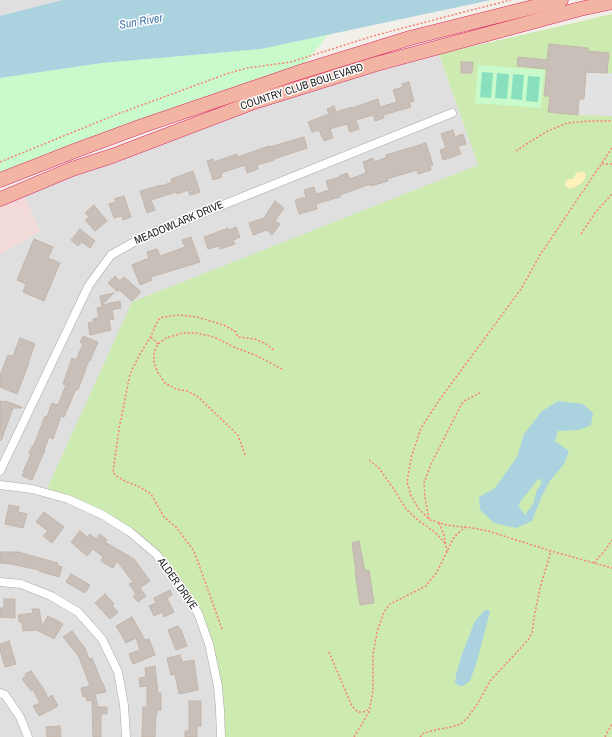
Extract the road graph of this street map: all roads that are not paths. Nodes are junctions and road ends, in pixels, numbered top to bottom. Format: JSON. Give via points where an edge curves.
{"nodes":[{"id":1,"x":561,"y":0,"type":"edge"},
{"id":2,"x":612,"y":2,"type":"edge"},
{"id":3,"x":452,"y":113,"type":"dead end"},
{"id":4,"x":0,"y":180,"type":"edge"},
{"id":5,"x":0,"y":199,"type":"edge"},
{"id":6,"x":0,"y":471,"type":"edge"},
{"id":7,"x":0,"y":485,"type":"edge"},
{"id":8,"x":0,"y":582,"type":"edge"},
{"id":9,"x":0,"y":693,"type":"edge"},
{"id":10,"x":28,"y":737,"type":"edge"},
{"id":11,"x":126,"y":737,"type":"edge"},
{"id":12,"x":221,"y":737,"type":"edge"}],
"edges":[{"from":1,"to":4,"type":"highway","name":"COUNTRY CLUB BOULEVARD","via":[[410,38],[298,73],[142,126]]},
{"from":2,"to":5,"type":"highway","name":"COUNTRY CLUB BOULEVARD","via":[[376,64],[254,102],[72,169]]},
{"from":3,"to":6,"type":"street","name":"MEADOWLARK DRIVE","via":[[143,237],[111,255],[89,285]]},
{"from":7,"to":12,"type":"street","name":"ALDER DRIVE","via":[[32,489],[68,499],[103,515],[130,532],[156,554],[198,613],[209,644],[218,686]]},
{"from":8,"to":11,"type":"street","via":[[21,584],[51,596],[78,612],[102,639],[118,672],[124,704]]},
{"from":9,"to":10,"type":"street","via":[[5,695],[20,717]]}]}
